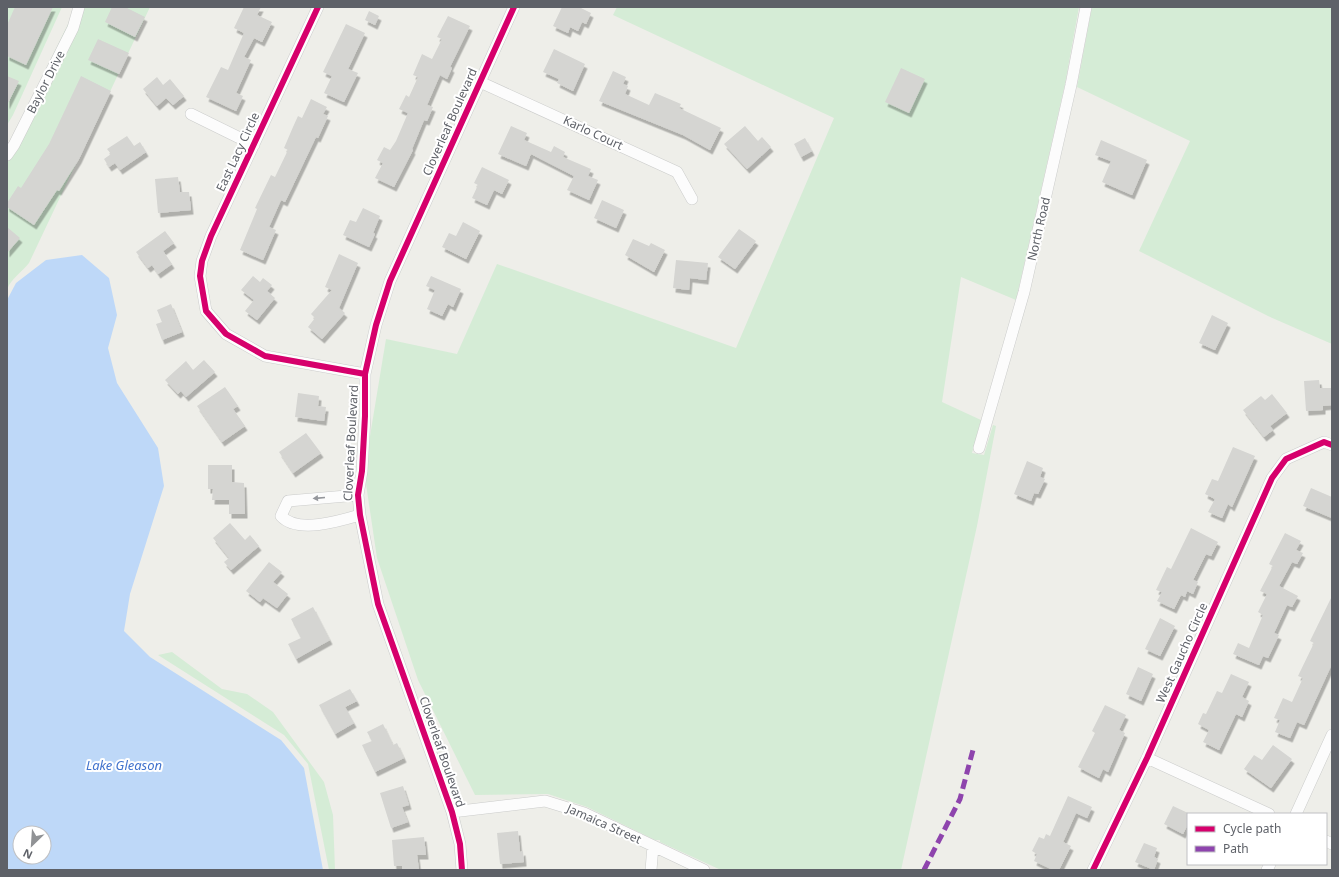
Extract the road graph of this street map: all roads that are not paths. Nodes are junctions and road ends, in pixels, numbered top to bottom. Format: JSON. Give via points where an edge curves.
{"nodes":[{"id":1,"x":79,"y":7,"type":"edge"},
{"id":2,"x":318,"y":7,"type":"edge"},
{"id":3,"x":514,"y":7,"type":"edge"},
{"id":4,"x":1086,"y":7,"type":"edge"},
{"id":5,"x":480,"y":82,"type":"junction"},
{"id":6,"x":191,"y":114,"type":"dead end"},
{"id":7,"x":254,"y":144,"type":"junction"},
{"id":8,"x":7,"y":155,"type":"edge"},
{"id":9,"x":692,"y":199,"type":"dead end"},
{"id":10,"x":365,"y":374,"type":"junction"},
{"id":11,"x":1332,"y":445,"type":"edge"},
{"id":12,"x":979,"y":448,"type":"dead end"},
{"id":13,"x":358,"y":495,"type":"junction"},
{"id":14,"x":360,"y":515,"type":"junction"},
{"id":15,"x":1332,"y":735,"type":"edge"},
{"id":16,"x":1146,"y":758,"type":"junction"},
{"id":17,"x":452,"y":812,"type":"junction"},
{"id":18,"x":1267,"y":813,"type":"edge"},
{"id":19,"x":1296,"y":813,"type":"edge"},
{"id":20,"x":654,"y":846,"type":"junction"},
{"id":21,"x":462,"y":870,"type":"edge"},
{"id":22,"x":651,"y":870,"type":"edge"},
{"id":23,"x":704,"y":870,"type":"edge"},
{"id":24,"x":1093,"y":870,"type":"edge"}],
"edges":[{"from":1,"to":8,"type":"street","name":"Baylor Drive","via":[[73,28],[14,146]]},
{"from":2,"to":7,"type":"street","name":"East Lacy Circle"},
{"from":3,"to":5,"type":"street","name":"Cloverleaf Boulevard"},
{"from":4,"to":12,"type":"street","name":"North Road","via":[[1024,292]]},
{"from":5,"to":9,"type":"street","name":"Karlo Court","via":[[677,172]]},
{"from":5,"to":10,"type":"street","name":"Cloverleaf Boulevard","via":[[390,281],[376,325]]},
{"from":6,"to":7,"type":"street"},
{"from":7,"to":10,"type":"street","name":"East Lacy Circle","via":[[202,261],[200,276],[206,311],[226,334],[266,356]]},
{"from":10,"to":13,"type":"street","name":"Cloverleaf Boulevard","via":[[362,471]]},
{"from":11,"to":16,"type":"street","name":"West Gaucho Circle","via":[[1324,442],[1286,458],[1272,478]]},
{"from":13,"to":14,"type":"street","name":"Cloverleaf Boulevard"},
{"from":13,"to":14,"type":"street","one_way":true,"via":[[288,501],[281,516],[286,522],[304,526],[341,521]]},
{"from":14,"to":17,"type":"street","name":"Cloverleaf Boulevard","via":[[378,604]]},
{"from":15,"to":19,"type":"street"},
{"from":16,"to":18,"type":"street"},
{"from":16,"to":24,"type":"street","name":"West Gaucho Circle"},
{"from":17,"to":20,"type":"street","name":"Jamaica Street","via":[[545,801],[584,813]]},
{"from":17,"to":21,"type":"street","name":"Cloverleaf Boulevard","via":[[460,844]]},
{"from":20,"to":22,"type":"street"},
{"from":20,"to":23,"type":"street","name":"Jamaica Street"}]}
